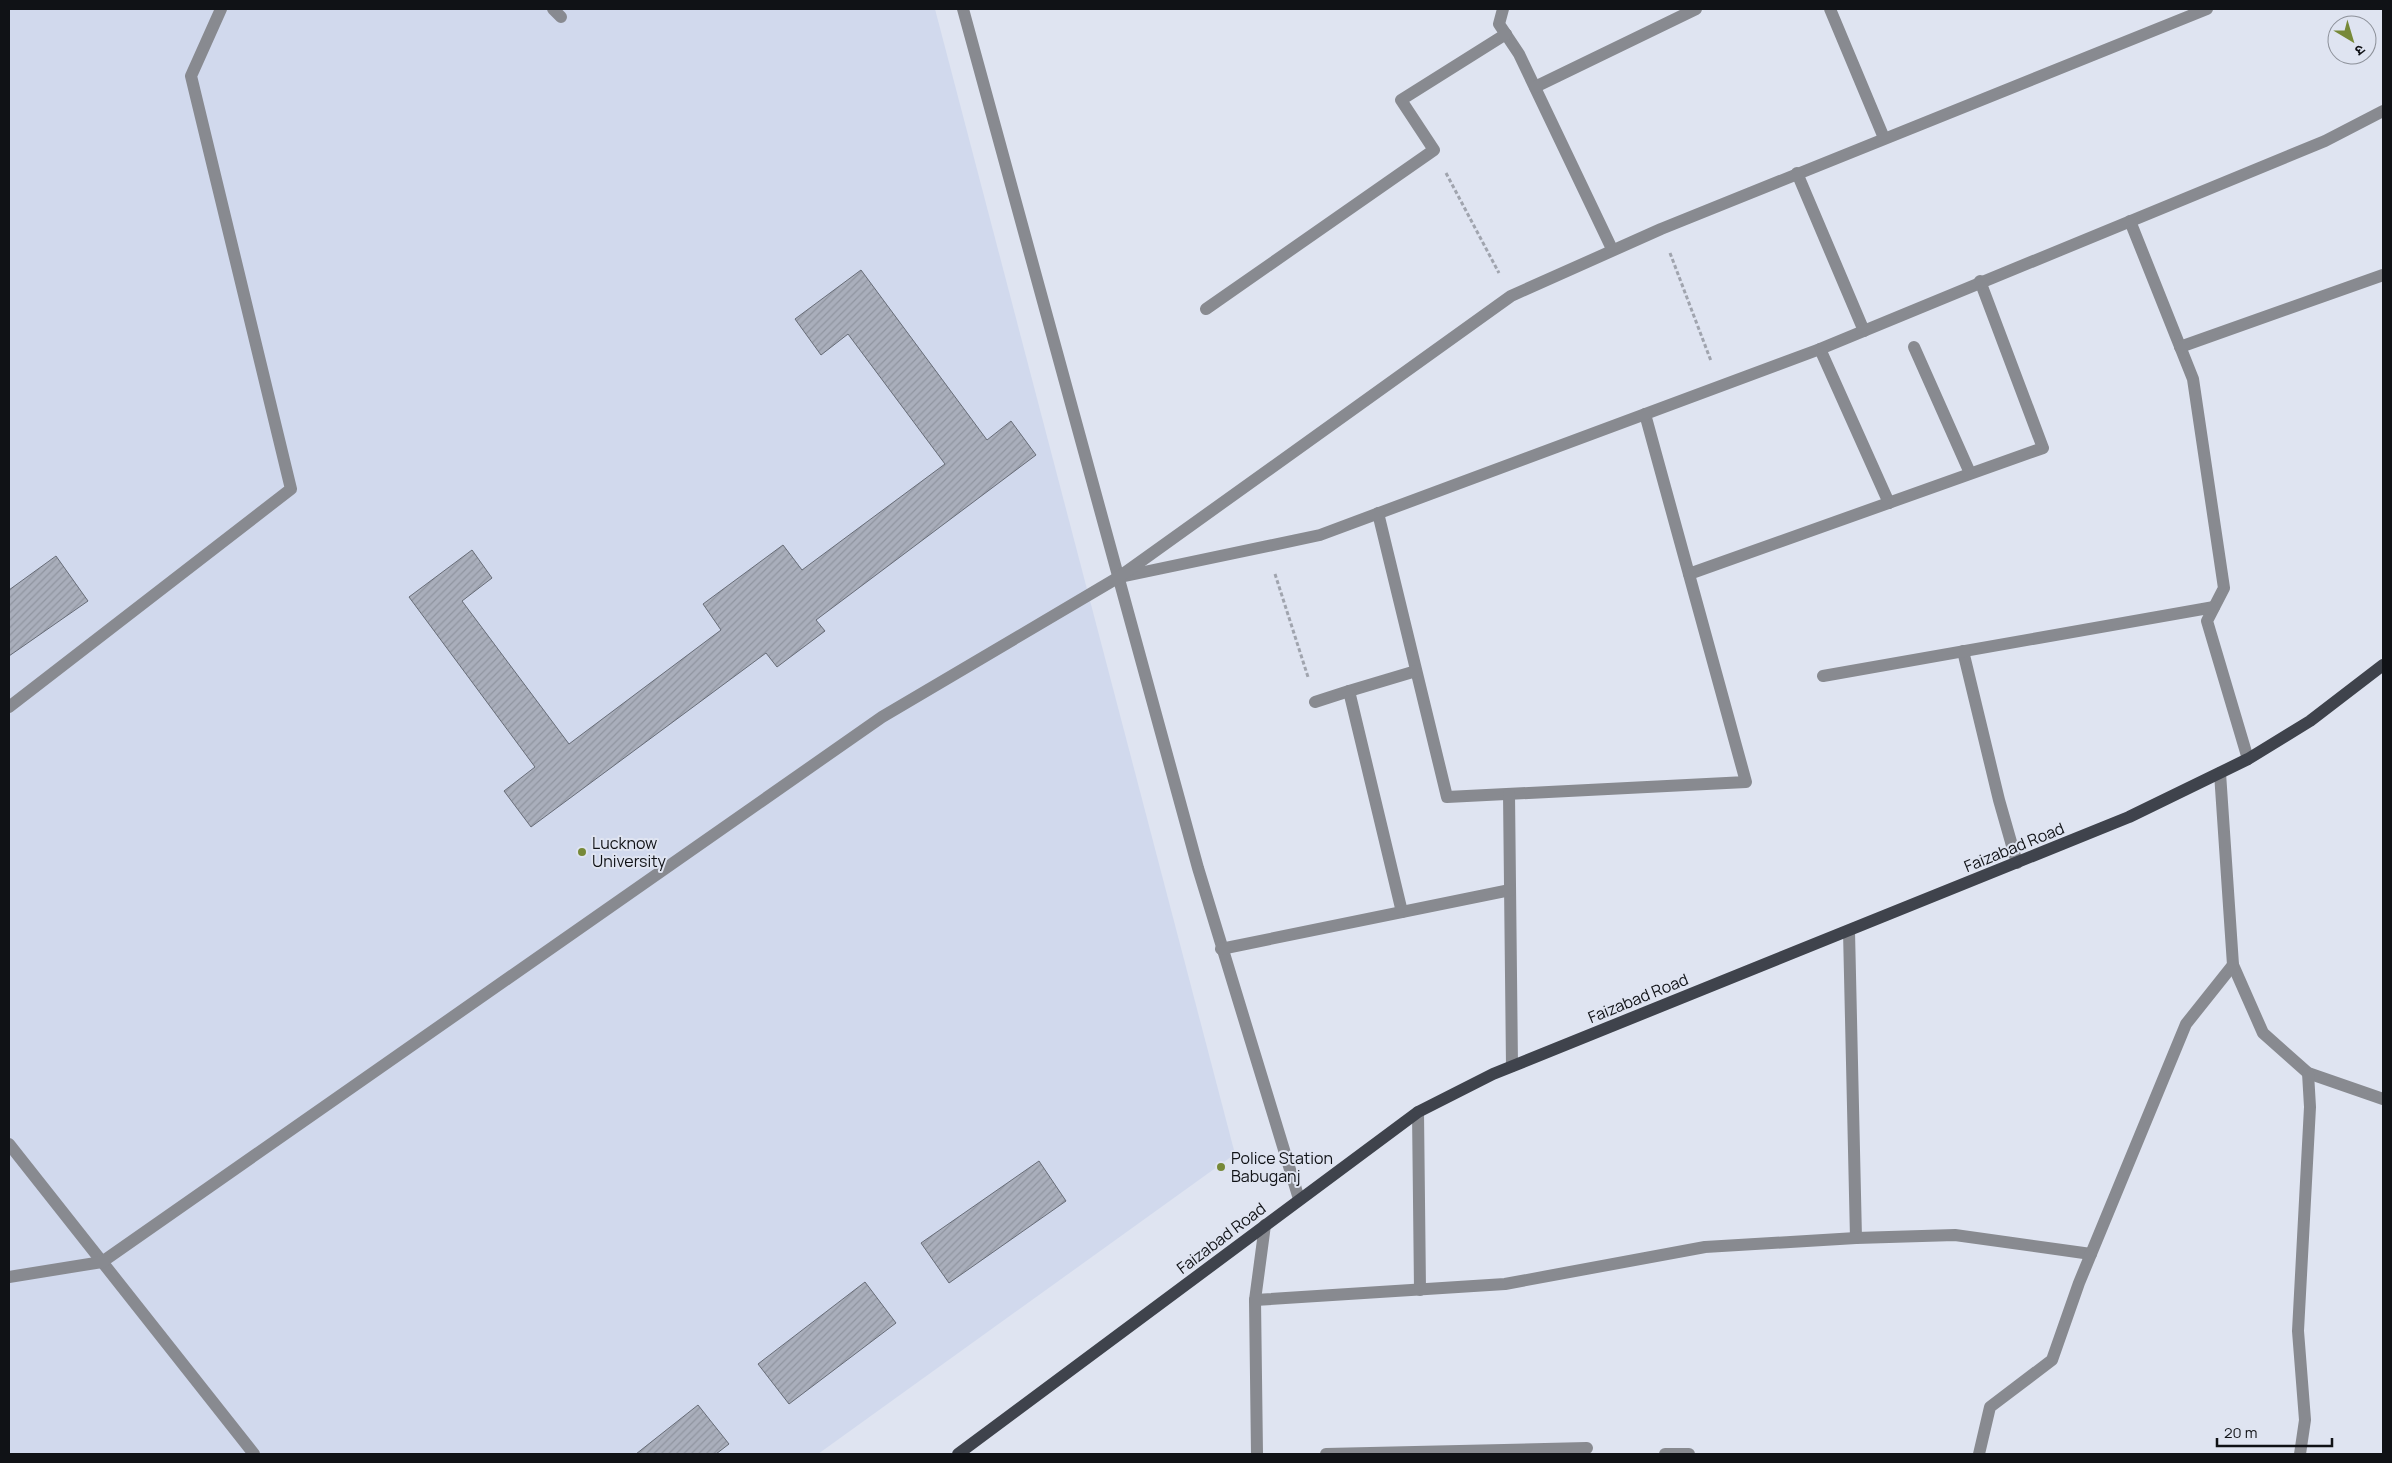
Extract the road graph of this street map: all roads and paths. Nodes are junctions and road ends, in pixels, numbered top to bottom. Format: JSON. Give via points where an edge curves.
{"nodes":[{"id":1,"x":221,"y":9,"type":"edge"},
{"id":2,"x":963,"y":9,"type":"edge"},
{"id":3,"x":1503,"y":9,"type":"edge"},
{"id":4,"x":1696,"y":9,"type":"edge"},
{"id":5,"x":1830,"y":9,"type":"edge"},
{"id":6,"x":2207,"y":9,"type":"edge"},
{"id":7,"x":1506,"y":34,"type":"junction"},
{"id":8,"x":1535,"y":87,"type":"junction"},
{"id":9,"x":2383,"y":110,"type":"edge"},
{"id":10,"x":1884,"y":138,"type":"junction"},
{"id":11,"x":1434,"y":150,"type":"junction"},
{"id":12,"x":1797,"y":174,"type":"junction"},
{"id":13,"x":2130,"y":221,"type":"junction"},
{"id":14,"x":1661,"y":229,"type":"junction"},
{"id":15,"x":1612,"y":249,"type":"junction"},
{"id":16,"x":2383,"y":275,"type":"edge"},
{"id":17,"x":1980,"y":281,"type":"junction"},
{"id":18,"x":1511,"y":296,"type":"junction"},
{"id":19,"x":1206,"y":309,"type":"dead end"},
{"id":20,"x":1864,"y":331,"type":"junction"},
{"id":21,"x":2180,"y":346,"type":"junction"},
{"id":22,"x":1914,"y":347,"type":"dead end"},
{"id":23,"x":1820,"y":348,"type":"junction"},
{"id":24,"x":1720,"y":385,"type":"junction"},
{"id":25,"x":1645,"y":414,"type":"junction"},
{"id":26,"x":1970,"y":473,"type":"junction"},
{"id":27,"x":1889,"y":503,"type":"junction"},
{"id":28,"x":1378,"y":513,"type":"junction"},
{"id":29,"x":1275,"y":574,"type":"dead end"},
{"id":30,"x":1689,"y":574,"type":"junction"},
{"id":31,"x":1118,"y":577,"type":"junction"},
{"id":32,"x":2214,"y":607,"type":"junction"},
{"id":33,"x":1963,"y":651,"type":"junction"},
{"id":34,"x":2383,"y":665,"type":"edge"},
{"id":35,"x":1416,"y":671,"type":"junction"},
{"id":36,"x":1823,"y":676,"type":"dead end"},
{"id":37,"x":1349,"y":691,"type":"junction"},
{"id":38,"x":1315,"y":702,"type":"joint"},
{"id":39,"x":9,"y":707,"type":"edge"},
{"id":40,"x":2248,"y":759,"type":"junction"},
{"id":41,"x":2220,"y":773,"type":"junction"},
{"id":42,"x":1509,"y":794,"type":"junction"},
{"id":43,"x":2018,"y":863,"type":"junction"},
{"id":44,"x":1510,"y":890,"type":"junction"},
{"id":45,"x":1402,"y":912,"type":"junction"},
{"id":46,"x":1848,"y":931,"type":"junction"},
{"id":47,"x":1221,"y":949,"type":"junction"},
{"id":48,"x":2233,"y":965,"type":"junction"},
{"id":49,"x":1512,"y":1066,"type":"junction"},
{"id":50,"x":2308,"y":1073,"type":"junction"},
{"id":51,"x":2383,"y":1099,"type":"edge"},
{"id":52,"x":1418,"y":1112,"type":"junction"},
{"id":53,"x":9,"y":1144,"type":"edge"},
{"id":54,"x":1299,"y":1199,"type":"junction"},
{"id":55,"x":1265,"y":1225,"type":"junction"},
{"id":56,"x":1856,"y":1238,"type":"junction"},
{"id":57,"x":2091,"y":1254,"type":"junction"},
{"id":58,"x":102,"y":1262,"type":"junction"},
{"id":59,"x":9,"y":1277,"type":"edge"},
{"id":60,"x":1420,"y":1290,"type":"junction"},
{"id":61,"x":1256,"y":1300,"type":"junction"},
{"id":62,"x":1587,"y":1448,"type":"dead end"},
{"id":63,"x":1486,"y":1452,"type":"edge"},
{"id":64,"x":1401,"y":1453,"type":"edge"},
{"id":65,"x":254,"y":1454,"type":"edge"},
{"id":66,"x":958,"y":1454,"type":"edge"},
{"id":67,"x":1257,"y":1454,"type":"edge"},
{"id":68,"x":1326,"y":1454,"type":"edge"},
{"id":69,"x":1665,"y":1454,"type":"edge"},
{"id":70,"x":1689,"y":1454,"type":"edge"},
{"id":71,"x":1979,"y":1454,"type":"edge"},
{"id":72,"x":2300,"y":1454,"type":"edge"}],
"edges":[{"from":1,"to":39,"type":"street","via":[[191,76],[291,489]]},
{"from":2,"to":31,"type":"street"},
{"from":3,"to":7,"type":"street","via":[[1499,24]]},
{"from":4,"to":8,"type":"street"},
{"from":5,"to":10,"type":"street"},
{"from":6,"to":10,"type":"street"},
{"from":7,"to":8,"type":"street"},
{"from":7,"to":11,"type":"street","via":[[1402,100]]},
{"from":8,"to":15,"type":"street"},
{"from":9,"to":13,"type":"street","via":[[2325,141]]},
{"from":10,"to":12,"type":"street"},
{"from":11,"to":18,"type":"path"},
{"from":11,"to":19,"type":"street"},
{"from":12,"to":14,"type":"street"},
{"from":12,"to":20,"type":"street"},
{"from":13,"to":17,"type":"street"},
{"from":13,"to":21,"type":"street"},
{"from":14,"to":15,"type":"street"},
{"from":14,"to":24,"type":"path"},
{"from":15,"to":18,"type":"street"},
{"from":16,"to":21,"type":"street"},
{"from":17,"to":20,"type":"street"},
{"from":17,"to":26,"type":"street","via":[[2043,448]]},
{"from":18,"to":31,"type":"street"},
{"from":20,"to":23,"type":"street"},
{"from":21,"to":32,"type":"street","via":[[2193,379],[2224,588]]},
{"from":22,"to":26,"type":"street"},
{"from":23,"to":24,"type":"street"},
{"from":23,"to":27,"type":"street"},
{"from":24,"to":25,"type":"street"},
{"from":25,"to":28,"type":"street"},
{"from":25,"to":30,"type":"street"},
{"from":26,"to":27,"type":"street"},
{"from":27,"to":30,"type":"street"},
{"from":28,"to":31,"type":"street","via":[[1320,535]]},
{"from":28,"to":35,"type":"street"},
{"from":29,"to":38,"type":"path"},
{"from":30,"to":42,"type":"street","via":[[1746,782]]},
{"from":31,"to":47,"type":"street"},
{"from":31,"to":58,"type":"street","via":[[882,717]]},
{"from":32,"to":33,"type":"street"},
{"from":32,"to":40,"type":"street","via":[[2207,621]]},
{"from":33,"to":36,"type":"street"},
{"from":33,"to":43,"type":"street","via":[[1999,800]]},
{"from":34,"to":40,"type":"main road","name":"Faizabad Road","via":[[2310,721]]},
{"from":35,"to":37,"type":"street"},
{"from":35,"to":42,"type":"street","via":[[1447,797]]},
{"from":37,"to":38,"type":"street"},
{"from":37,"to":45,"type":"street"},
{"from":40,"to":41,"type":"main road","name":"Faizabad Road"},
{"from":41,"to":43,"type":"main road","name":"Faizabad Road","via":[[2130,817]]},
{"from":41,"to":48,"type":"street"},
{"from":42,"to":44,"type":"street"},
{"from":43,"to":46,"type":"main road","name":"Faizabad Road"},
{"from":44,"to":45,"type":"street"},
{"from":44,"to":49,"type":"street"},
{"from":45,"to":47,"type":"street"},
{"from":46,"to":49,"type":"main road","name":"Faizabad Road"},
{"from":46,"to":56,"type":"street"},
{"from":47,"to":54,"type":"street"},
{"from":48,"to":50,"type":"street","via":[[2263,1033]]},
{"from":48,"to":57,"type":"street","via":[[2186,1024]]},
{"from":49,"to":52,"type":"main road","name":"Faizabad Road"},
{"from":50,"to":51,"type":"street"},
{"from":50,"to":72,"type":"street","via":[[2310,1107],[2298,1331],[2305,1420]]},
{"from":52,"to":54,"type":"main road","name":"Faizabad Road"},
{"from":52,"to":60,"type":"street"},
{"from":53,"to":58,"type":"street"},
{"from":54,"to":55,"type":"main road","name":"Faizabad Road"},
{"from":55,"to":61,"type":"street"},
{"from":55,"to":66,"type":"main road","name":"Faizabad Road"},
{"from":56,"to":57,"type":"street","via":[[1955,1234]]},
{"from":56,"to":60,"type":"street","via":[[1705,1247],[1504,1284]]},
{"from":57,"to":71,"type":"street","via":[[2052,1360],[1990,1407]]},
{"from":58,"to":59,"type":"street"},
{"from":58,"to":65,"type":"street"},
{"from":60,"to":61,"type":"street"},
{"from":61,"to":67,"type":"street"},
{"from":62,"to":63,"type":"street"},
{"from":63,"to":64,"type":"street"},
{"from":64,"to":68,"type":"street"},
{"from":69,"to":70,"type":"street"}]}
